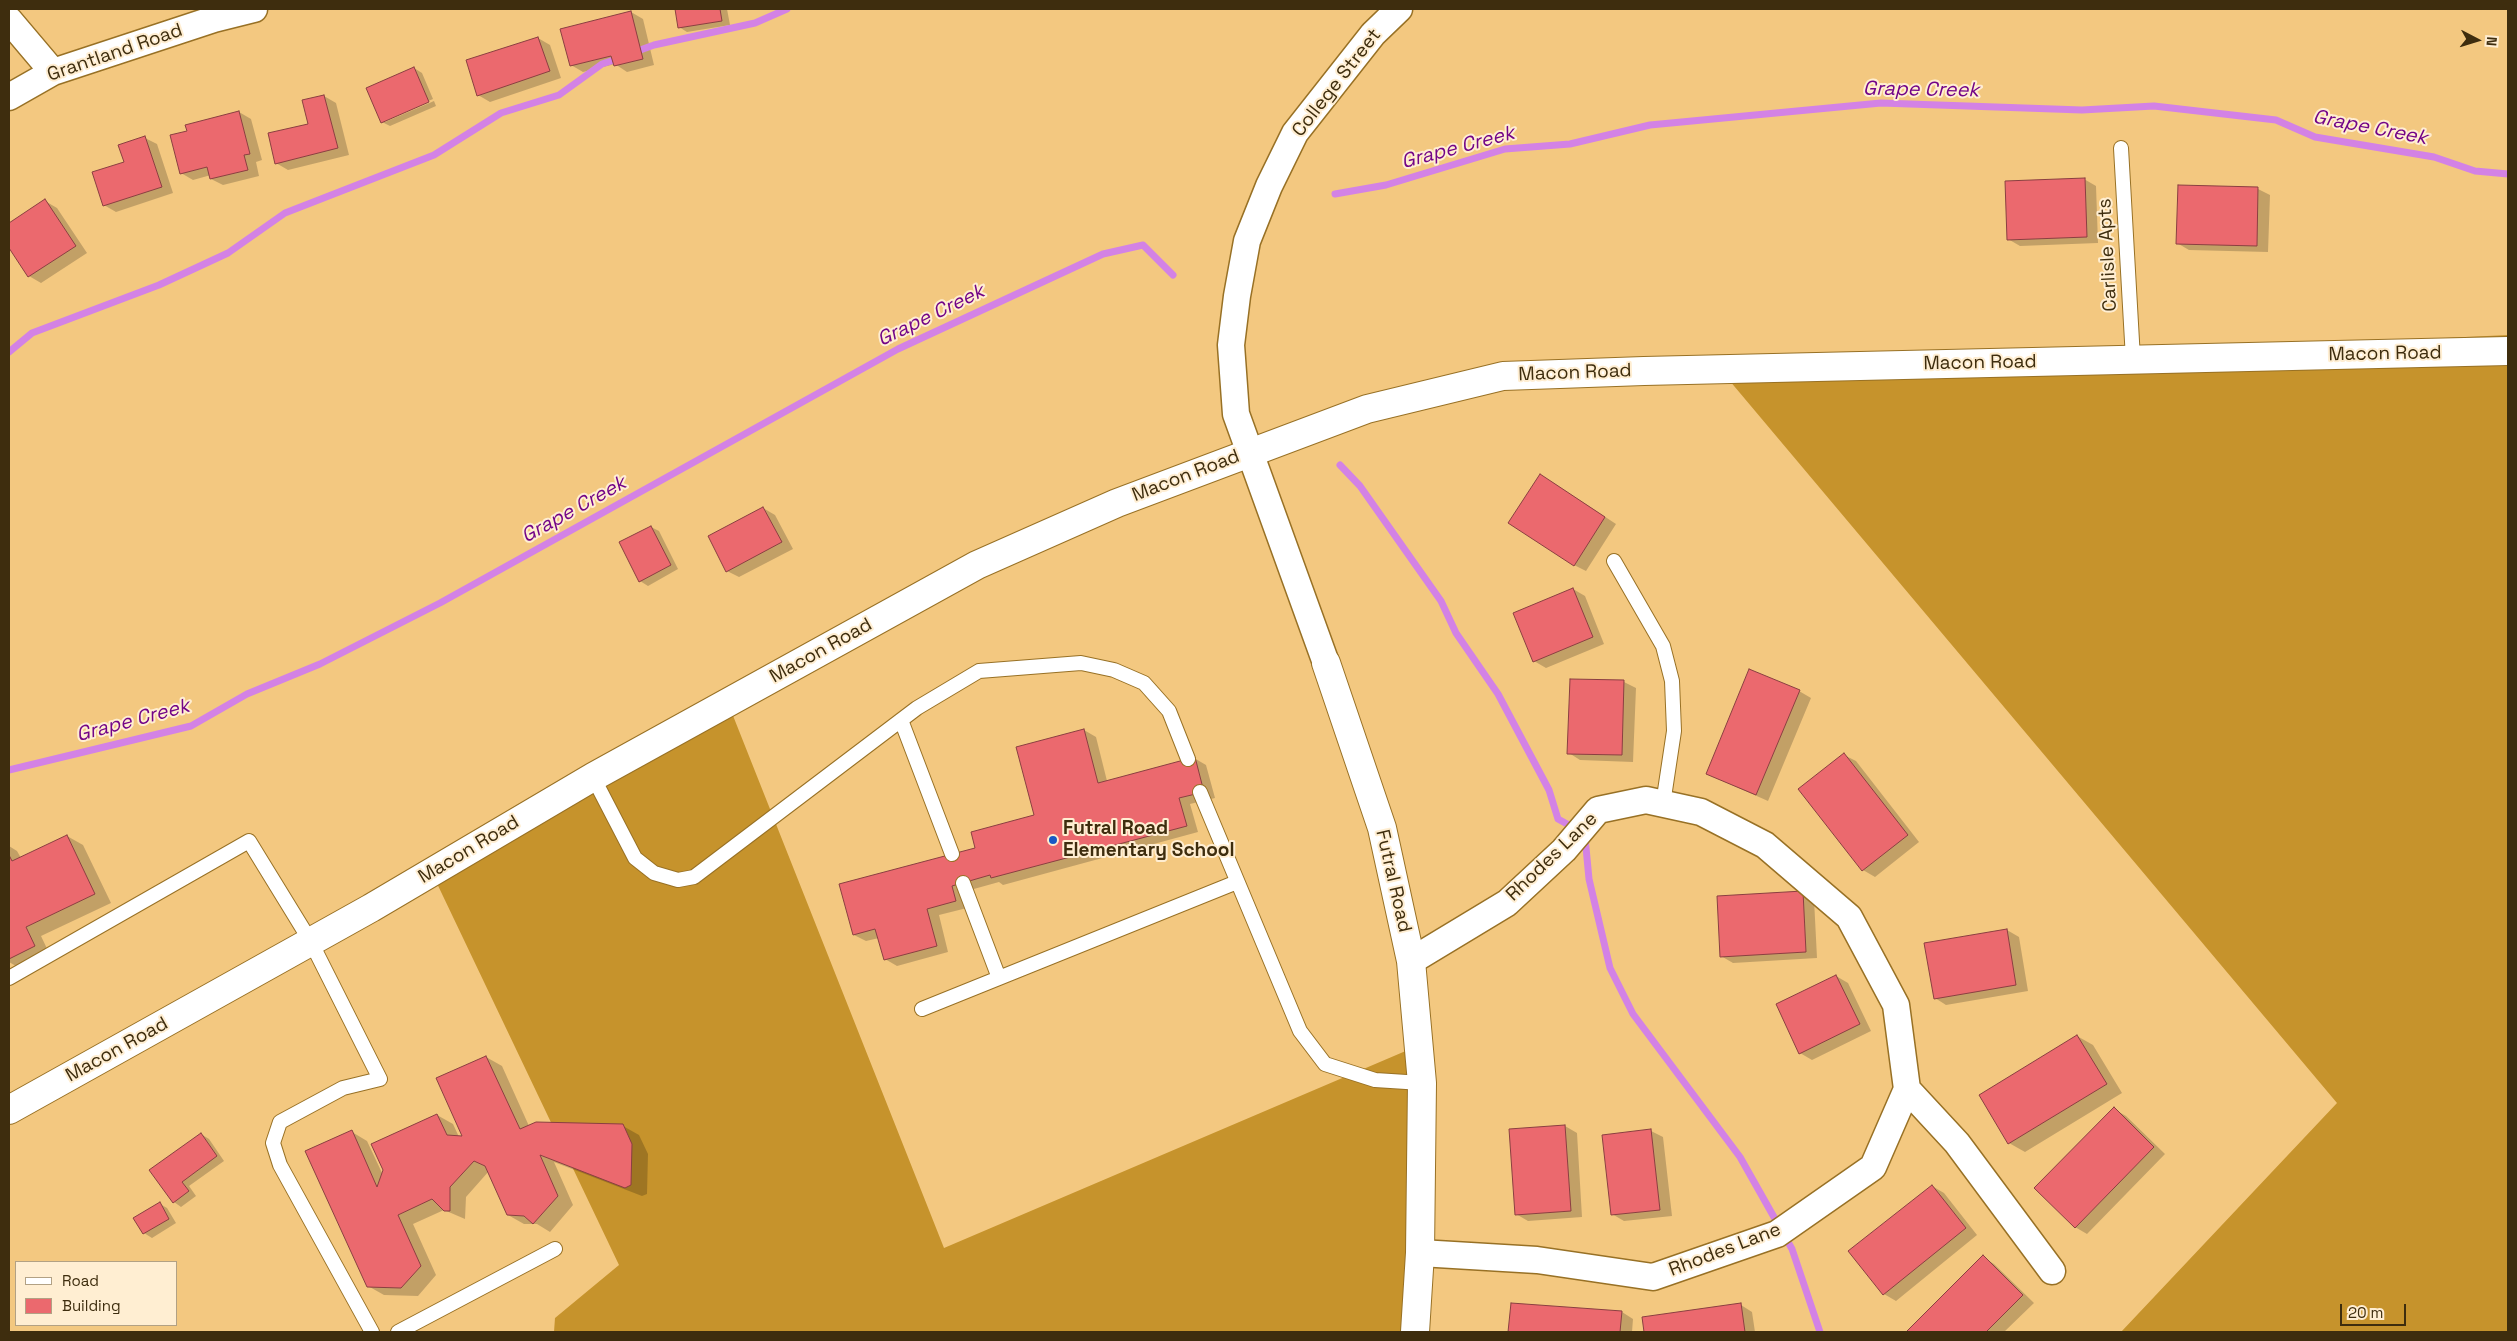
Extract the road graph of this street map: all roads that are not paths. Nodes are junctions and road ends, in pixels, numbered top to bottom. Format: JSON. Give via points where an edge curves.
{"nodes":[{"id":1,"x":254,"y":9,"type":"edge"},
{"id":2,"x":1399,"y":9,"type":"edge"},
{"id":3,"x":9,"y":20,"type":"edge"},
{"id":4,"x":53,"y":72,"type":"junction"},
{"id":5,"x":9,"y":97,"type":"edge"},
{"id":6,"x":2121,"y":148,"type":"dead end"},
{"id":7,"x":2508,"y":351,"type":"edge"},
{"id":8,"x":2133,"y":359,"type":"junction"},
{"id":9,"x":1248,"y":452,"type":"junction"},
{"id":10,"x":1614,"y":561,"type":"dead end"},
{"id":11,"x":1326,"y":663,"type":"joint"},
{"id":12,"x":901,"y":720,"type":"junction"},
{"id":13,"x":1188,"y":759,"type":"dead end"},
{"id":14,"x":593,"y":777,"type":"junction"},
{"id":15,"x":1200,"y":792,"type":"dead end"},
{"id":16,"x":1663,"y":804,"type":"junction"},
{"id":17,"x":952,"y":854,"type":"dead end"},
{"id":18,"x":963,"y":882,"type":"dead end"},
{"id":19,"x":1237,"y":882,"type":"junction"},
{"id":20,"x":311,"y":942,"type":"junction"},
{"id":21,"x":1411,"y":961,"type":"junction"},
{"id":22,"x":9,"y":978,"type":"edge"},
{"id":23,"x":999,"y":978,"type":"junction"},
{"id":24,"x":922,"y":1009,"type":"dead end"},
{"id":25,"x":1422,"y":1083,"type":"junction"},
{"id":26,"x":1907,"y":1089,"type":"junction"},
{"id":27,"x":9,"y":1110,"type":"edge"},
{"id":28,"x":555,"y":1249,"type":"dead end"},
{"id":29,"x":1420,"y":1253,"type":"junction"},
{"id":30,"x":2052,"y":1271,"type":"dead end"},
{"id":31,"x":372,"y":1332,"type":"edge"},
{"id":32,"x":398,"y":1332,"type":"edge"},
{"id":33,"x":1416,"y":1332,"type":"edge"}],
"edges":[{"from":1,"to":4,"type":"street","name":"Grantland Road"},
{"from":2,"to":9,"type":"street","name":"College Street","via":[[1372,34],[1295,133],[1248,241],[1231,345],[1236,414]]},
{"from":3,"to":4,"type":"street"},
{"from":4,"to":5,"type":"street","name":"Grantland Road"},
{"from":6,"to":8,"type":"lane","name":"Carlisle Apts"},
{"from":7,"to":8,"type":"main road","name":"Macon Road"},
{"from":8,"to":9,"type":"main road","name":"Macon Road","via":[[1503,376],[1367,409]]},
{"from":9,"to":11,"type":"street","name":"Futral Road"},
{"from":9,"to":14,"type":"main road","name":"Macon Road","via":[[1117,502],[977,565]]},
{"from":10,"to":16,"type":"lane","via":[[1662,646],[1672,681],[1674,731]]},
{"from":11,"to":21,"type":"main road","name":"Futral Road","via":[[1382,828]]},
{"from":12,"to":13,"type":"lane","via":[[979,671],[1081,663],[1114,670],[1144,683],[1169,711]]},
{"from":12,"to":14,"type":"lane","via":[[694,876],[678,880],[654,873],[635,858]]},
{"from":12,"to":17,"type":"lane"},
{"from":14,"to":20,"type":"main road","name":"Macon Road"},
{"from":15,"to":19,"type":"lane"},
{"from":16,"to":21,"type":"street","name":"Rhodes Lane","via":[[1646,800],[1598,810],[1564,850],[1507,903]]},
{"from":16,"to":26,"type":"street","name":"Rhodes Lane","via":[[1701,812],[1765,845],[1850,917],[1896,1005]]},
{"from":18,"to":23,"type":"lane"},
{"from":19,"to":23,"type":"lane"},
{"from":19,"to":25,"type":"lane","via":[[1300,1031],[1325,1064],[1375,1080]]},
{"from":20,"to":22,"type":"lane","via":[[249,841]]},
{"from":20,"to":27,"type":"main road","name":"Macon Road"},
{"from":20,"to":31,"type":"lane","via":[[380,1079],[343,1088],[280,1122],[273,1143],[280,1164]]},
{"from":21,"to":25,"type":"main road","name":"Futral Road"},
{"from":23,"to":24,"type":"lane"},
{"from":25,"to":29,"type":"main road","name":"Futral Road"},
{"from":26,"to":29,"type":"street","name":"Rhodes Lane","via":[[1873,1168],[1777,1234],[1653,1277],[1537,1260]]},
{"from":26,"to":30,"type":"street","via":[[1957,1143]]},
{"from":28,"to":32,"type":"lane"},
{"from":29,"to":33,"type":"main road","name":"Futral Road"}]}
